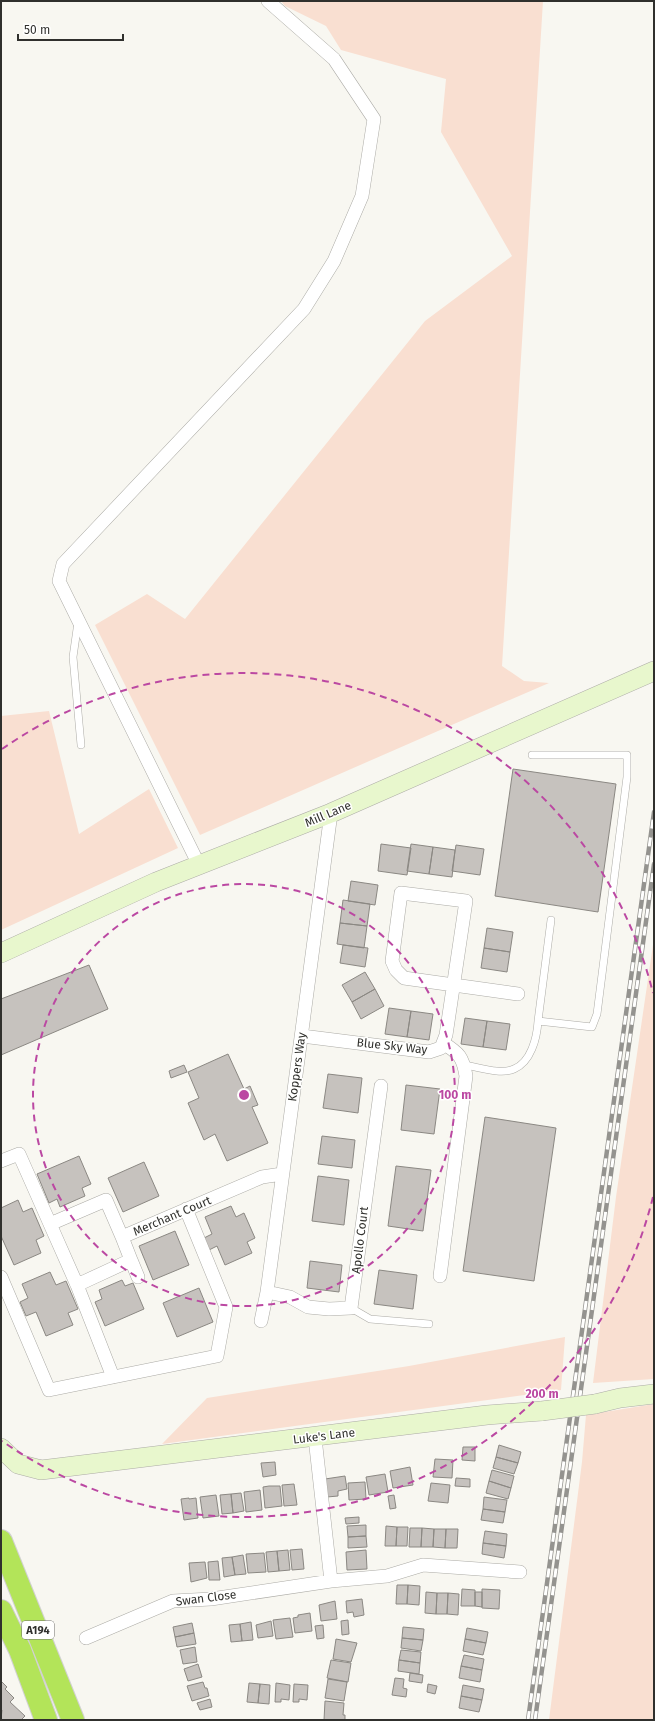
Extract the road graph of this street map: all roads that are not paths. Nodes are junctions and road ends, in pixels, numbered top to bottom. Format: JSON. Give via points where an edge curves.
{"nodes":[{"id":1,"x":268,"y":1,"type":"edge"},
{"id":2,"x":79,"y":620,"type":"junction"},
{"id":3,"x":654,"y":672,"type":"edge"},
{"id":4,"x":81,"y":745,"type":"dead end"},
{"id":5,"x":532,"y":755,"type":"dead end"},
{"id":6,"x":331,"y":813,"type":"junction"},
{"id":7,"x":200,"y":865,"type":"junction"},
{"id":8,"x":551,"y":920,"type":"dead end"},
{"id":9,"x":1,"y":953,"type":"edge"},
{"id":10,"x":454,"y":985,"type":"junction"},
{"id":11,"x":518,"y":994,"type":"dead end"},
{"id":12,"x":538,"y":1021,"type":"junction"},
{"id":13,"x":302,"y":1036,"type":"junction"},
{"id":14,"x":443,"y":1043,"type":"junction"},
{"id":15,"x":464,"y":1065,"type":"junction"},
{"id":16,"x":381,"y":1086,"type":"dead end"},
{"id":17,"x":1,"y":1162,"type":"edge"},
{"id":18,"x":282,"y":1174,"type":"junction"},
{"id":19,"x":186,"y":1209,"type":"junction"},
{"id":20,"x":50,"y":1224,"type":"junction"},
{"id":21,"x":122,"y":1237,"type":"junction"},
{"id":22,"x":131,"y":1260,"type":"junction"},
{"id":23,"x":440,"y":1276,"type":"dead end"},
{"id":24,"x":1,"y":1277,"type":"edge"},
{"id":25,"x":138,"y":1277,"type":"dead end"},
{"id":26,"x":77,"y":1286,"type":"junction"},
{"id":27,"x":267,"y":1292,"type":"junction"},
{"id":28,"x":351,"y":1308,"type":"junction"},
{"id":29,"x":261,"y":1321,"type":"dead end"},
{"id":30,"x":429,"y":1324,"type":"dead end"},
{"id":31,"x":113,"y":1377,"type":"junction"},
{"id":32,"x":654,"y":1394,"type":"edge"},
{"id":33,"x":315,"y":1438,"type":"junction"},
{"id":34,"x":1,"y":1448,"type":"edge"},
{"id":35,"x":1,"y":1541,"type":"edge"},
{"id":36,"x":520,"y":1572,"type":"dead end"},
{"id":37,"x":331,"y":1581,"type":"junction"},
{"id":38,"x":1,"y":1611,"type":"edge"},
{"id":39,"x":86,"y":1638,"type":"dead end"},
{"id":40,"x":46,"y":1720,"type":"edge"},
{"id":41,"x":73,"y":1720,"type":"edge"}],
"edges":[{"from":1,"to":2,"type":"street","via":[[334,59],[374,120],[362,196],[334,261],[304,309],[63,564],[59,581]]},
{"from":2,"to":4,"type":"lane","via":[[73,657]]},
{"from":2,"to":7,"type":"street"},
{"from":3,"to":6,"type":"main road","name":"Mill Lane"},
{"from":5,"to":12,"type":"lane","via":[[627,755],[627,777],[597,1014],[592,1027]]},
{"from":6,"to":7,"type":"main road","name":"Mill Lane"},
{"from":6,"to":13,"type":"street","name":"Koppers Way"},
{"from":7,"to":9,"type":"main road","name":"Mill Lane","via":[[156,882]]},
{"from":8,"to":12,"type":"lane"},
{"from":10,"to":10,"type":"street","name":"Blue Sky Way","via":[[466,901],[401,893],[392,961],[396,970],[404,978]]},
{"from":10,"to":11,"type":"street"},
{"from":10,"to":14,"type":"street","name":"Blue Sky Way"},
{"from":12,"to":15,"type":"lane","via":[[530,1056],[514,1069],[501,1071]]},
{"from":13,"to":14,"type":"street","name":"Blue Sky Way","via":[[429,1052],[441,1048]]},
{"from":13,"to":18,"type":"street","name":"Koppers Way"},
{"from":14,"to":15,"type":"street","via":[[455,1051],[464,1061]]},
{"from":15,"to":23,"type":"street","via":[[466,1076]]},
{"from":16,"to":28,"type":"street","name":"Apollo Court"},
{"from":17,"to":20,"type":"street","via":[[18,1154]]},
{"from":18,"to":19,"type":"street","name":"Merchant Court","via":[[262,1177]]},
{"from":18,"to":27,"type":"street","name":"Koppers Way"},
{"from":19,"to":21,"type":"street","name":"Merchant Court"},
{"from":19,"to":31,"type":"street","via":[[226,1307],[217,1356]]},
{"from":20,"to":21,"type":"street","via":[[106,1200]]},
{"from":20,"to":26,"type":"street"},
{"from":21,"to":22,"type":"street","name":"Merchant Court"},
{"from":22,"to":25,"type":"street","name":"Merchant Court"},
{"from":22,"to":26,"type":"street"},
{"from":24,"to":31,"type":"street","via":[[49,1390]]},
{"from":26,"to":31,"type":"street"},
{"from":27,"to":28,"type":"street","via":[[290,1298],[308,1307]]},
{"from":27,"to":29,"type":"street","name":"Koppers Way"},
{"from":28,"to":30,"type":"lane","via":[[370,1319]]},
{"from":32,"to":33,"type":"main road","name":"Luke's Lane","bridge":true,"via":[[542,1411],[487,1415]]},
{"from":33,"to":34,"type":"main road","name":"Luke's Lane","via":[[41,1470],[18,1464]]},
{"from":33,"to":37,"type":"street"},
{"from":35,"to":41,"type":"highway","number":"A194"},
{"from":36,"to":37,"type":"street","name":"Swan Close","via":[[423,1565],[387,1576]]},
{"from":37,"to":39,"type":"street","name":"Swan Close","via":[[211,1599],[173,1601]]},
{"from":38,"to":40,"type":"highway","number":"A194","via":[[20,1650]]}]}
